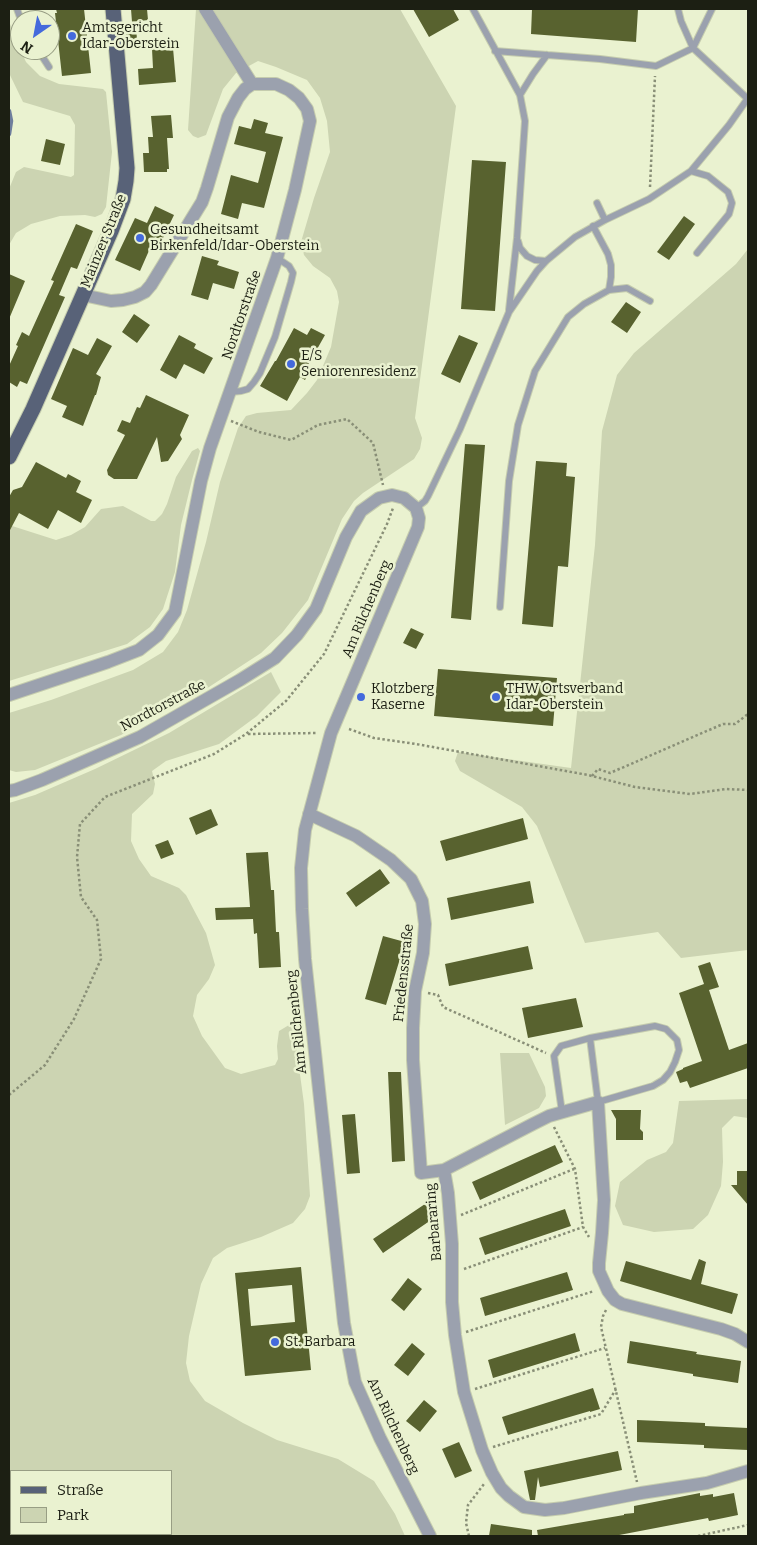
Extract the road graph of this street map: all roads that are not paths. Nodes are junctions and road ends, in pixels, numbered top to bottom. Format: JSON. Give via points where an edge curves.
{"nodes":[{"id":1,"x":113,"y":9,"type":"edge"},
{"id":2,"x":205,"y":9,"type":"edge"},
{"id":3,"x":473,"y":9,"type":"edge"},
{"id":4,"x":678,"y":9,"type":"edge"},
{"id":5,"x":712,"y":9,"type":"edge"},
{"id":6,"x":693,"y":48,"type":"junction"},
{"id":7,"x":495,"y":51,"type":"junction"},
{"id":8,"x":547,"y":55,"type":"junction"},
{"id":9,"x":44,"y":60,"type":"edge"},
{"id":10,"x":49,"y":67,"type":"dead end"},
{"id":11,"x":252,"y":84,"type":"junction"},
{"id":12,"x":520,"y":95,"type":"junction"},
{"id":13,"x":748,"y":99,"type":"edge"},
{"id":14,"x":691,"y":171,"type":"junction"},
{"id":15,"x":597,"y":203,"type":"dead end"},
{"id":16,"x":605,"y":220,"type":"junction"},
{"id":17,"x":593,"y":226,"type":"junction"},
{"id":18,"x":517,"y":238,"type":"junction"},
{"id":19,"x":697,"y":253,"type":"dead end"},
{"id":20,"x":278,"y":258,"type":"junction"},
{"id":21,"x":546,"y":260,"type":"junction"},
{"id":22,"x":609,"y":290,"type":"junction"},
{"id":23,"x":83,"y":295,"type":"junction"},
{"id":24,"x":650,"y":301,"type":"dead end"},
{"id":25,"x":509,"y":312,"type":"junction"},
{"id":26,"x":230,"y":392,"type":"junction"},
{"id":27,"x":9,"y":457,"type":"edge"},
{"id":28,"x":416,"y":508,"type":"junction"},
{"id":29,"x":500,"y":607,"type":"dead end"},
{"id":30,"x":9,"y":695,"type":"edge"},
{"id":31,"x":9,"y":791,"type":"edge"},
{"id":32,"x":309,"y":814,"type":"junction"},
{"id":33,"x":590,"y":1038,"type":"junction"},
{"id":34,"x":598,"y":1102,"type":"junction"},
{"id":35,"x":562,"y":1112,"type":"junction"},
{"id":36,"x":444,"y":1170,"type":"junction"},
{"id":37,"x":748,"y":1342,"type":"edge"},
{"id":38,"x":748,"y":1471,"type":"edge"},
{"id":39,"x":430,"y":1536,"type":"edge"}],
"edges":[{"from":1,"to":23,"type":"main road","name":"Mainzer Straße","via":[[126,181],[120,209]]},
{"from":2,"to":11,"type":"street"},
{"from":3,"to":7,"type":"lane"},
{"from":4,"to":6,"type":"lane"},
{"from":5,"to":6,"type":"lane"},
{"from":6,"to":8,"type":"lane","via":[[656,66]]},
{"from":6,"to":13,"type":"lane"},
{"from":7,"to":8,"type":"lane"},
{"from":7,"to":12,"type":"lane"},
{"from":8,"to":12,"type":"lane"},
{"from":9,"to":10,"type":"lane"},
{"from":11,"to":20,"type":"street","name":"Nordtorstraße","via":[[276,84],[289,90],[299,98],[310,121]]},
{"from":11,"to":23,"type":"street","via":[[238,98],[228,117],[202,202],[151,285],[145,292],[122,300]]},
{"from":12,"to":18,"type":"lane","via":[[525,121]]},
{"from":13,"to":14,"type":"lane"},
{"from":14,"to":16,"type":"lane","via":[[649,199]]},
{"from":14,"to":19,"type":"lane","via":[[708,176],[728,192],[732,203],[729,214]]},
{"from":15,"to":16,"type":"lane"},
{"from":16,"to":17,"type":"lane"},
{"from":17,"to":21,"type":"lane"},
{"from":17,"to":22,"type":"lane","via":[[611,265]]},
{"from":18,"to":21,"type":"lane","via":[[527,256]]},
{"from":18,"to":25,"type":"lane"},
{"from":20,"to":26,"type":"street","name":"Nordtorstraße"},
{"from":20,"to":26,"type":"lane","via":[[293,272],[275,338],[254,382],[248,389]]},
{"from":21,"to":25,"type":"lane"},
{"from":22,"to":24,"type":"lane","via":[[627,288]]},
{"from":22,"to":29,"type":"lane","via":[[568,317],[535,371],[518,425],[510,472]]},
{"from":23,"to":27,"type":"main road","name":"Mainzer Straße"},
{"from":25,"to":28,"type":"lane","via":[[460,429],[428,496]]},
{"from":26,"to":30,"type":"street","name":"Nordtorstraße","via":[[201,481],[175,612],[158,635],[139,650]]},
{"from":28,"to":31,"type":"street","name":"Nordtorstraße","via":[[408,501],[392,496],[372,502],[361,511],[346,537],[316,610],[275,658],[140,737]]},
{"from":28,"to":32,"type":"street","name":"Am Rilchenberg","via":[[418,527],[331,733]]},
{"from":32,"to":36,"type":"street","name":"Friedensstraße","via":[[356,836],[392,860],[411,879],[422,901],[426,924],[413,1010],[421,1173]]},
{"from":32,"to":39,"type":"street","name":"Am Rilchenberg","via":[[301,868],[302,909],[344,1323],[356,1382],[380,1438]]},
{"from":33,"to":34,"type":"lane"},
{"from":33,"to":34,"type":"lane","via":[[655,1026],[666,1029],[677,1040],[679,1050],[676,1062],[663,1080]]},
{"from":33,"to":35,"type":"lane","via":[[561,1046],[554,1056]]},
{"from":34,"to":35,"type":"street","name":"Barbararing"},
{"from":34,"to":37,"type":"street","via":[[604,1200],[599,1271],[605,1286],[622,1304],[721,1329]]},
{"from":35,"to":36,"type":"street","name":"Barbararing","via":[[491,1144]]},
{"from":36,"to":38,"type":"street","name":"Barbararing","via":[[450,1219],[452,1302],[464,1392],[482,1450],[492,1473],[509,1496],[524,1507],[545,1510],[707,1483]]}]}
